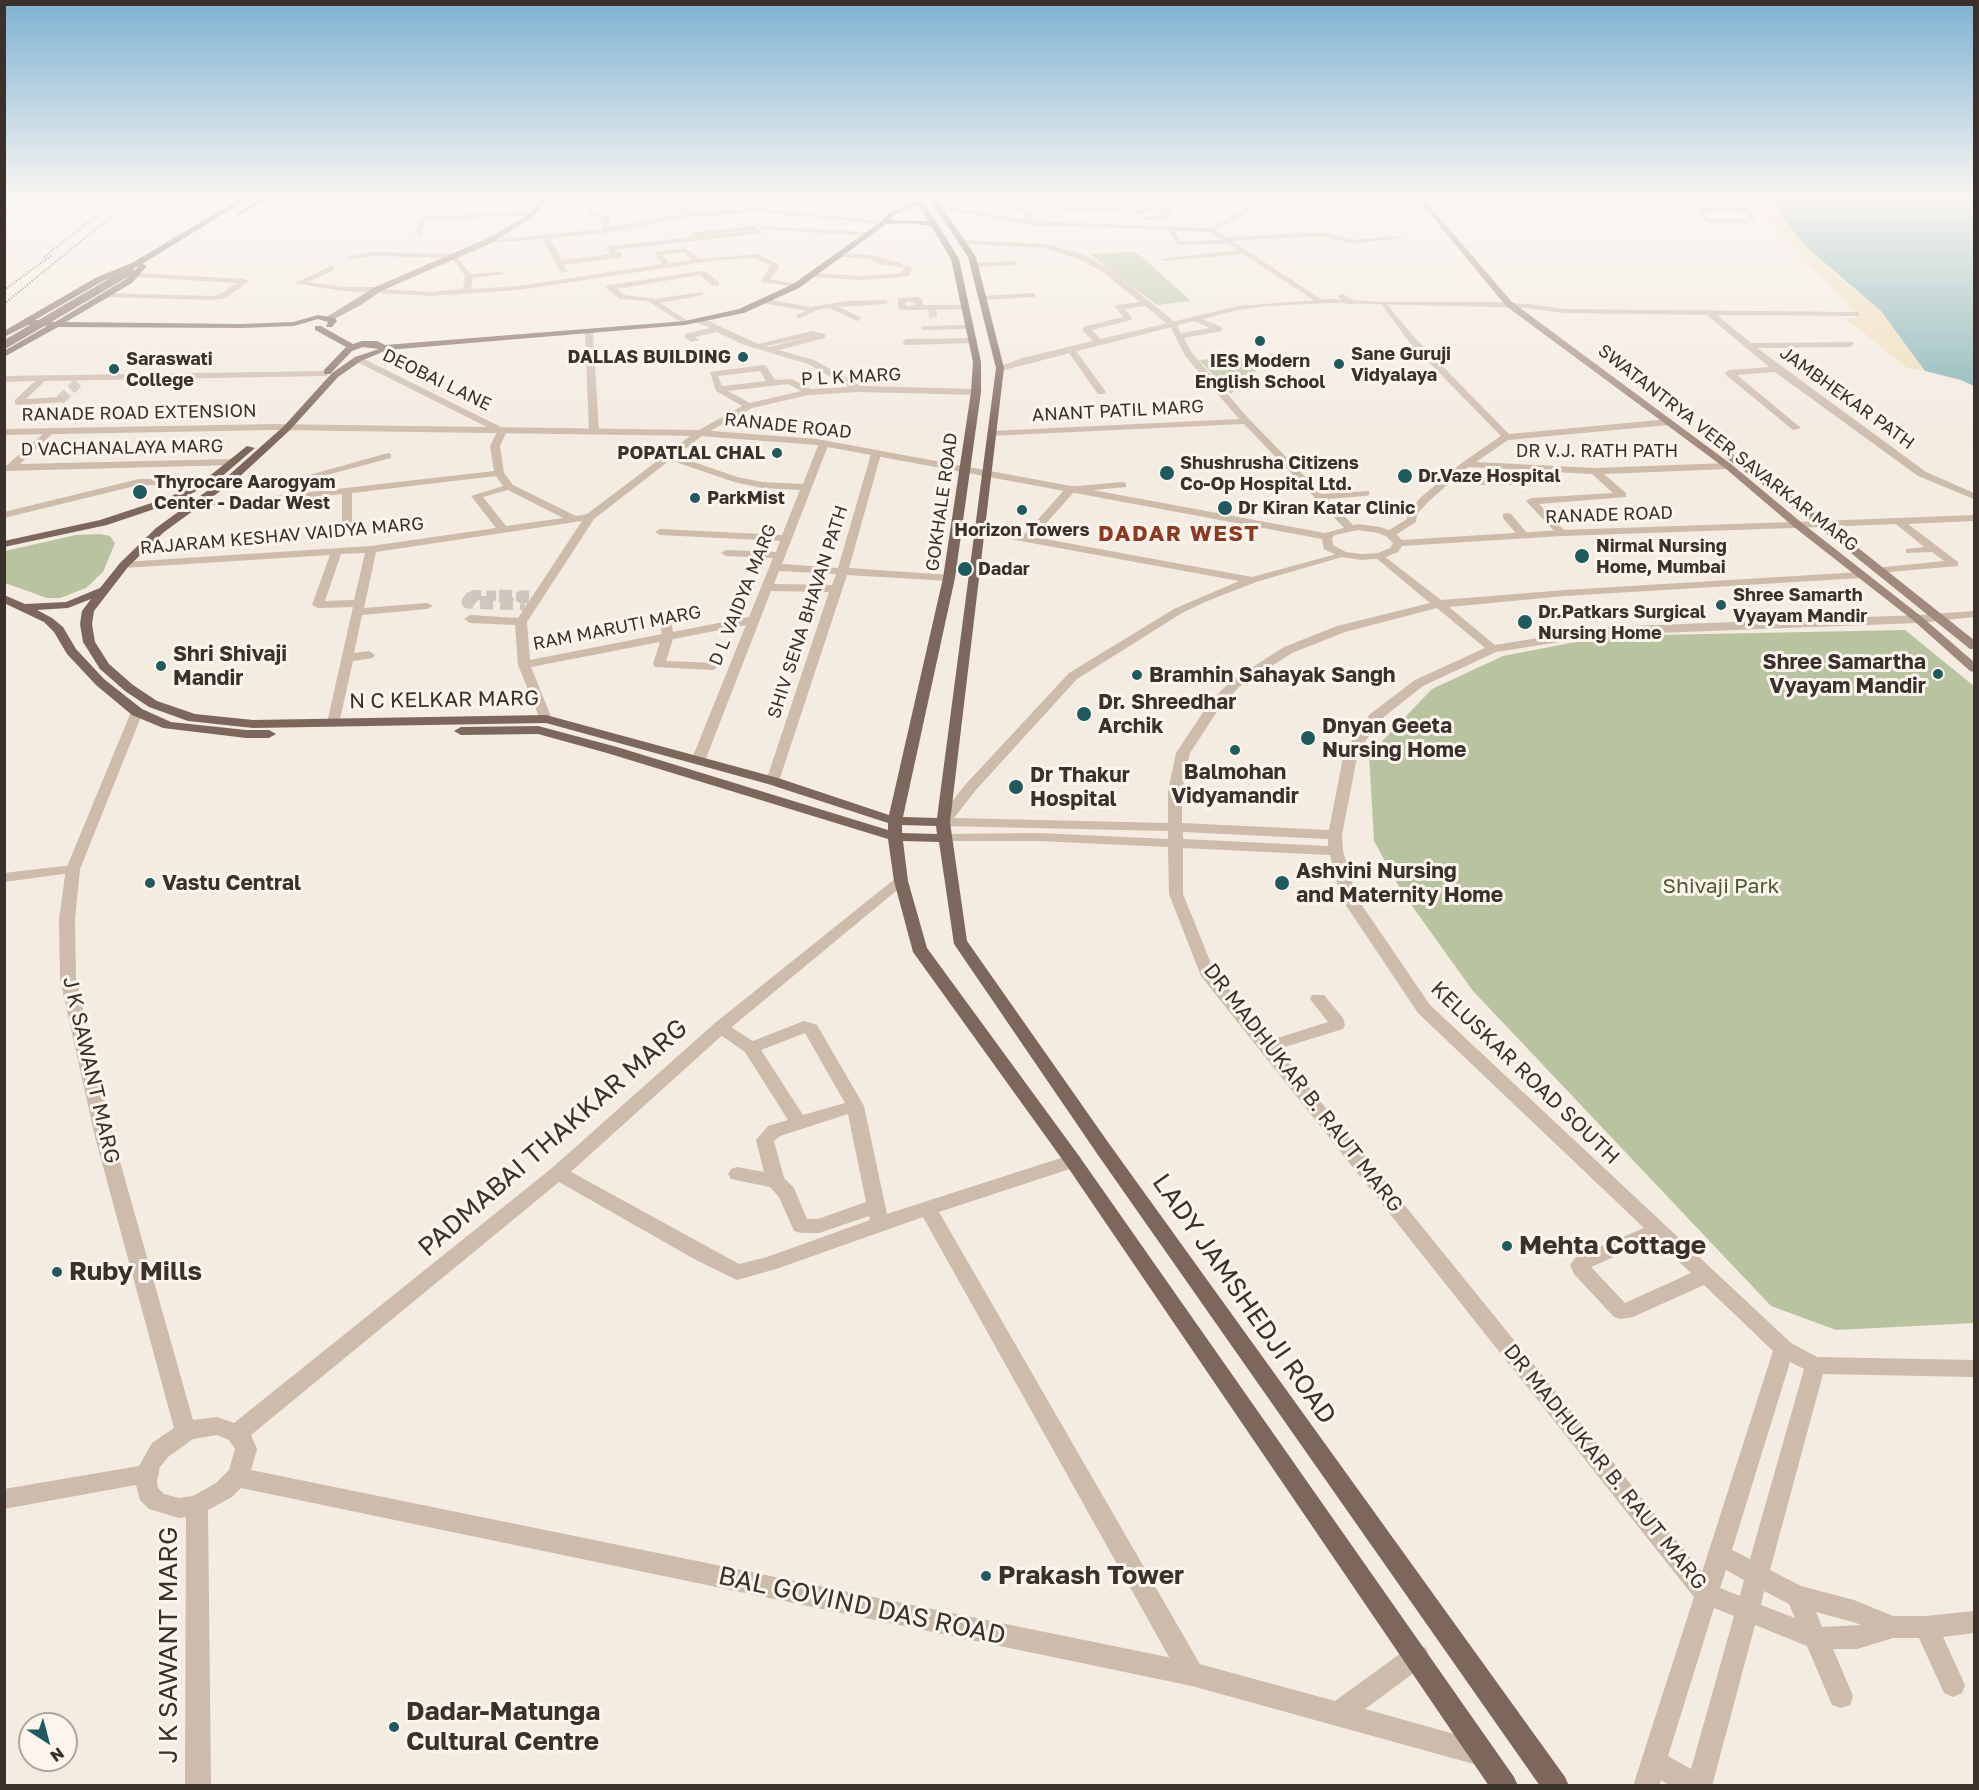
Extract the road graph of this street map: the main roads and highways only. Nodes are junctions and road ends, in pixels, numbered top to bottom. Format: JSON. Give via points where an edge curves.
{"nodes":[{"id":1,"x":99,"y":281,"type":"edge"},
{"id":2,"x":116,"y":281,"type":"edge"},
{"id":3,"x":124,"y":281,"type":"edge"},
{"id":4,"x":398,"y":281,"type":"edge"},
{"id":5,"x":805,"y":281,"type":"edge"},
{"id":6,"x":960,"y":281,"type":"edge"},
{"id":7,"x":978,"y":281,"type":"edge"},
{"id":8,"x":1489,"y":281,"type":"edge"},
{"id":9,"x":1500,"y":281,"type":"edge"},
{"id":10,"x":358,"y":301,"type":"junction"},
{"id":11,"x":1529,"y":311,"type":"junction"},
{"id":12,"x":318,"y":317,"type":"junction"},
{"id":13,"x":25,"y":322,"type":"junction"},
{"id":14,"x":329,"y":322,"type":"junction"},
{"id":15,"x":52,"y":324,"type":"junction"},
{"id":16,"x":294,"y":324,"type":"junction"},
{"id":17,"x":318,"y":328,"type":"junction"},
{"id":18,"x":4,"y":335,"type":"edge"},
{"id":19,"x":362,"y":344,"type":"junction"},
{"id":20,"x":4,"y":345,"type":"edge"},
{"id":21,"x":384,"y":348,"type":"junction"},
{"id":22,"x":350,"y":349,"type":"junction"},
{"id":23,"x":4,"y":355,"type":"edge"},
{"id":24,"x":103,"y":523,"type":"junction"},
{"id":25,"x":160,"y":530,"type":"junction"},
{"id":26,"x":4,"y":544,"type":"edge"},
{"id":27,"x":106,"y":588,"type":"junction"},
{"id":28,"x":4,"y":598,"type":"edge"},
{"id":29,"x":22,"y":607,"type":"junction"},
{"id":30,"x":1974,"y":646,"type":"edge"},
{"id":31,"x":1974,"y":668,"type":"edge"},
{"id":32,"x":896,"y":821,"type":"junction"},
{"id":33,"x":945,"y":830,"type":"junction"},
{"id":34,"x":895,"y":837,"type":"junction"},
{"id":35,"x":1505,"y":1785,"type":"edge"},
{"id":36,"x":1556,"y":1785,"type":"edge"}],
"edges":[{"from":1,"to":13,"type":"main road"},
{"from":2,"to":20,"type":"main road","bridge":true},
{"from":3,"to":15,"type":"main road","via":[[108,295]]},
{"from":4,"to":10,"type":"main road"},
{"from":5,"to":21,"type":"main road","via":[[741,311],[685,323]]},
{"from":6,"to":32,"type":"main road","name":"GOKHALE ROAD","via":[[977,355],[976,392],[949,578]]},
{"from":7,"to":33,"type":"main road","name":"GOKHALE ROAD","via":[[1000,369]]},
{"from":8,"to":11,"type":"main road","name":"SWATANTRYA VEER SAVARKAR MARG","via":[[1509,304]]},
{"from":9,"to":11,"type":"main road","name":"SWATANTRYA VEER SAVARKAR MARG"},
{"from":10,"to":12,"type":"main road"},
{"from":10,"to":14,"type":"main road"},
{"from":11,"to":30,"type":"main road","name":"SWATANTRYA VEER SAVARKAR MARG","via":[[1821,524]]},
{"from":11,"to":31,"type":"main road","name":"SWATANTRYA VEER SAVARKAR MARG","via":[[1570,353],[1728,466]]},
{"from":12,"to":14,"type":"main road"},
{"from":12,"to":16,"type":"main road"},
{"from":13,"to":15,"type":"main road"},
{"from":13,"to":18,"type":"main road"},
{"from":14,"to":17,"type":"main road"},
{"from":14,"to":19,"type":"main road"},
{"from":15,"to":16,"type":"main road"},
{"from":15,"to":23,"type":"main road"},
{"from":16,"to":17,"type":"main road","via":[[303,329]]},
{"from":17,"to":22,"type":"main road"},
{"from":19,"to":21,"type":"main road"},
{"from":19,"to":22,"type":"main road"},
{"from":21,"to":25,"type":"main road","name":"N C KELKAR MARG","via":[[335,375],[287,428],[233,477]]},
{"from":22,"to":24,"type":"main road","via":[[274,427],[206,482],[174,500]]},
{"from":24,"to":25,"type":"main road","via":[[150,520]]},
{"from":24,"to":26,"type":"main road"},
{"from":25,"to":27,"type":"main road","name":"N C KELKAR MARG"},
{"from":27,"to":29,"type":"main road","via":[[68,605]]},
{"from":27,"to":32,"type":"main road","name":"N C KELKAR MARG","via":[[88,611],[86,624],[89,642],[104,666],[153,704],[193,718],[253,724],[546,719],[773,782]]},
{"from":28,"to":29,"type":"main road","name":"N C KELKAR MARG"},
{"from":29,"to":34,"type":"main road","name":"N C KELKAR MARG","via":[[59,630],[71,651],[100,682],[137,712],[168,725],[246,734],[538,730]]},
{"from":32,"to":33,"type":"main road","name":"N C KELKAR MARG"},
{"from":32,"to":34,"type":"main road"},
{"from":33,"to":34,"type":"main road","name":"N C KELKAR MARG"},
{"from":33,"to":36,"type":"main road","name":"LADY JAMSHEDJI ROAD","via":[[959,941]]},
{"from":34,"to":35,"type":"main road","via":[[901,880],[919,949],[1073,1161]]}]}
